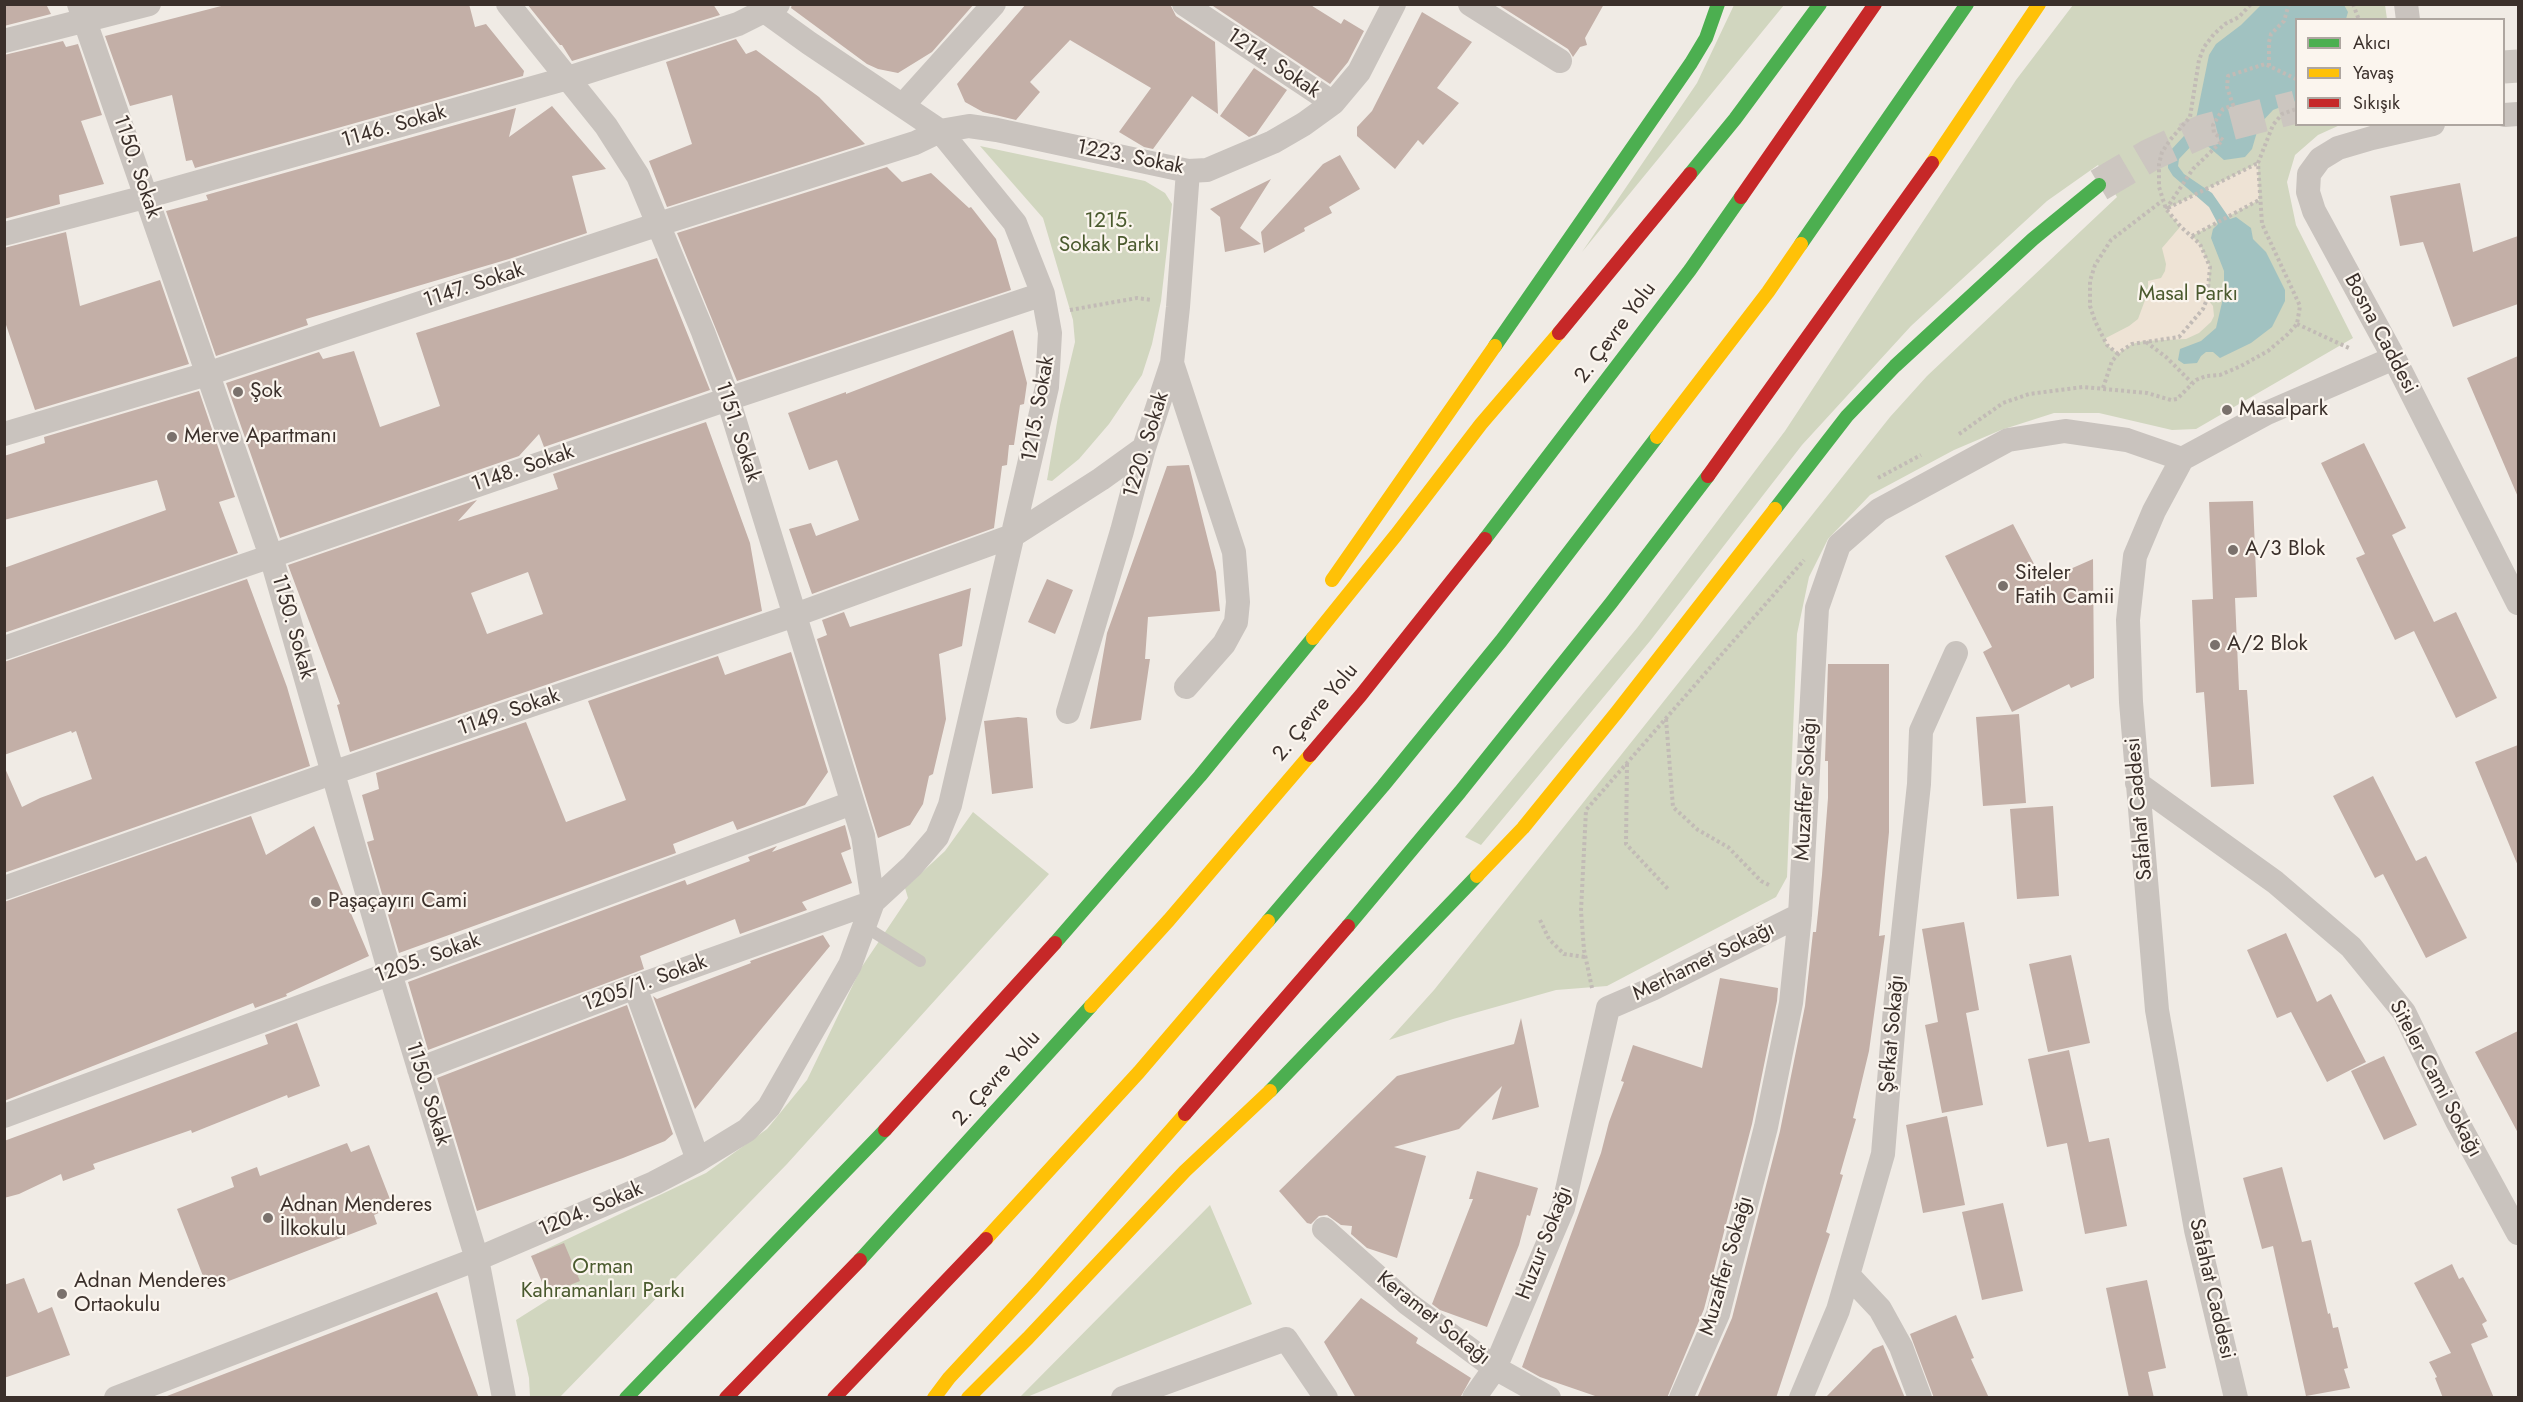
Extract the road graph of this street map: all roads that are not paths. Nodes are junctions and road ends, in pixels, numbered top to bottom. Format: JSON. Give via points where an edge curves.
{"nodes":[{"id":1,"x":149,"y":4,"type":"edge"},
{"id":2,"x":508,"y":4,"type":"edge"},
{"id":3,"x":994,"y":4,"type":"edge"},
{"id":4,"x":1184,"y":4,"type":"edge"},
{"id":5,"x":1394,"y":4,"type":"edge"},
{"id":6,"x":1470,"y":4,"type":"edge"},
{"id":7,"x":1718,"y":4,"type":"edge"},
{"id":8,"x":1820,"y":4,"type":"edge"},
{"id":9,"x":1875,"y":4,"type":"edge"},
{"id":10,"x":1967,"y":4,"type":"edge"},
{"id":11,"x":2039,"y":4,"type":"edge"},
{"id":12,"x":768,"y":7,"type":"edge"},
{"id":13,"x":82,"y":13,"type":"edge"},
{"id":14,"x":4,"y":41,"type":"edge"},
{"id":15,"x":1560,"y":61,"type":"dead end"},
{"id":16,"x":568,"y":78,"type":"junction"},
{"id":17,"x":1333,"y":103,"type":"junction"},
{"id":18,"x":903,"y":105,"type":"junction"},
{"id":19,"x":2420,"y":126,"type":"edge"},
{"id":20,"x":940,"y":131,"type":"junction"},
{"id":21,"x":1188,"y":171,"type":"junction"},
{"id":22,"x":2099,"y":185,"type":"tunnel mouth"},
{"id":23,"x":145,"y":197,"type":"junction"},
{"id":24,"x":659,"y":224,"type":"junction"},
{"id":25,"x":4,"y":234,"type":"edge"},
{"id":26,"x":1045,"y":304,"type":"junction"},
{"id":27,"x":2394,"y":358,"type":"junction"},
{"id":28,"x":1172,"y":363,"type":"junction"},
{"id":29,"x":207,"y":374,"type":"junction"},
{"id":30,"x":728,"y":399,"type":"junction"},
{"id":31,"x":4,"y":434,"type":"edge"},
{"id":32,"x":1144,"y":448,"type":"junction"},
{"id":33,"x":2182,"y":459,"type":"junction"},
{"id":34,"x":1012,"y":536,"type":"junction"},
{"id":35,"x":271,"y":555,"type":"junction"},
{"id":36,"x":2510,"y":567,"type":"edge"},
{"id":37,"x":1323,"y":593,"type":"dead end"},
{"id":38,"x":2518,"y":603,"type":"edge"},
{"id":39,"x":795,"y":615,"type":"junction"},
{"id":40,"x":4,"y":648,"type":"edge"},
{"id":41,"x":1956,"y":653,"type":"dead end"},
{"id":42,"x":1186,"y":687,"type":"dead end"},
{"id":43,"x":1243,"y":701,"type":"dead end"},
{"id":44,"x":1068,"y":712,"type":"dead end"},
{"id":45,"x":332,"y":773,"type":"junction"},
{"id":46,"x":1200,"y":776,"type":"junction"},
{"id":47,"x":2137,"y":783,"type":"junction"},
{"id":48,"x":852,"y":803,"type":"junction"},
{"id":49,"x":4,"y":888,"type":"edge"},
{"id":50,"x":873,"y":902,"type":"junction"},
{"id":51,"x":1800,"y":915,"type":"junction"},
{"id":52,"x":864,"y":926,"type":"junction"},
{"id":53,"x":920,"y":961,"type":"dead end"},
{"id":54,"x":390,"y":973,"type":"junction"},
{"id":55,"x":635,"y":987,"type":"junction"},
{"id":56,"x":1608,"y":1008,"type":"joint"},
{"id":57,"x":419,"y":1069,"type":"junction"},
{"id":58,"x":4,"y":1116,"type":"edge"},
{"id":59,"x":698,"y":1160,"type":"junction"},
{"id":60,"x":1324,"y":1229,"type":"dead end"},
{"id":61,"x":2518,"y":1233,"type":"edge"},
{"id":62,"x":477,"y":1259,"type":"junction"},
{"id":63,"x":1848,"y":1275,"type":"junction"},
{"id":64,"x":1495,"y":1368,"type":"junction"},
{"id":65,"x":653,"y":1370,"type":"junction"},
{"id":66,"x":116,"y":1398,"type":"edge"},
{"id":67,"x":504,"y":1398,"type":"edge"},
{"id":68,"x":618,"y":1398,"type":"edge"},
{"id":69,"x":626,"y":1398,"type":"edge"},
{"id":70,"x":726,"y":1398,"type":"edge"},
{"id":71,"x":834,"y":1398,"type":"edge"},
{"id":72,"x":934,"y":1398,"type":"edge"},
{"id":73,"x":968,"y":1398,"type":"edge"},
{"id":74,"x":1123,"y":1398,"type":"edge"},
{"id":75,"x":1326,"y":1398,"type":"edge"},
{"id":76,"x":1474,"y":1398,"type":"edge"},
{"id":77,"x":1549,"y":1398,"type":"edge"},
{"id":78,"x":1681,"y":1398,"type":"edge"},
{"id":79,"x":1801,"y":1398,"type":"edge"},
{"id":80,"x":1920,"y":1398,"type":"edge"},
{"id":81,"x":2236,"y":1398,"type":"edge"}],
"edges":[{"from":1,"to":13,"type":"street"},
{"from":2,"to":16,"type":"street","name":"1151. Sokak"},
{"from":3,"to":18,"type":"street"},
{"from":4,"to":17,"type":"street","name":"1214. Sokak"},
{"from":5,"to":17,"type":"street","name":"1223. Sokak","via":[[1359,72]]},
{"from":6,"to":15,"type":"street"},
{"from":7,"to":37,"type":"highway","via":[[1706,38],[1691,63]]},
{"from":8,"to":46,"type":"highway","via":[[1735,119],[1482,424]]},
{"from":9,"to":70,"type":"highway","name":"2. Çevre Yolu","via":[[1690,270],[1525,489],[1360,694],[1169,920],[821,1302]]},
{"from":10,"to":71,"type":"highway","via":[[1768,292],[1501,641],[1139,1072]]},
{"from":11,"to":72,"type":"highway","via":[[1808,339],[1611,603],[1460,792],[1301,981]]},
{"from":12,"to":16,"type":"street","name":"1146. Sokak","via":[[738,24]]},
{"from":12,"to":18,"type":"street","name":"1215. Sokak"},
{"from":13,"to":14,"type":"street"},
{"from":13,"to":23,"type":"street","name":"1150. Sokak"},
{"from":16,"to":23,"type":"street","name":"1146. Sokak"},
{"from":16,"to":24,"type":"street","name":"1151. Sokak","via":[[606,126],[638,176]]},
{"from":17,"to":21,"type":"street","name":"1223. Sokak","via":[[1273,142],[1207,170]]},
{"from":18,"to":20,"type":"street","name":"1215. Sokak"},
{"from":19,"to":27,"type":"street","name":"Bosna Caddesi","via":[[2338,148],[2320,159],[2309,174],[2308,192],[2314,211]]},
{"from":20,"to":21,"type":"street","name":"1223. Sokak","via":[[969,126],[997,130]]},
{"from":20,"to":24,"type":"street","name":"1147. Sokak","via":[[915,143]]},
{"from":20,"to":26,"type":"street","name":"1215. Sokak","via":[[1015,223]]},
{"from":21,"to":28,"type":"street","name":"1220. Sokak"},
{"from":22,"to":73,"type":"highway","via":[[2032,239],[1847,416],[1523,828],[1288,1074],[1185,1171]]},
{"from":23,"to":25,"type":"street","name":"1146. Sokak"},
{"from":23,"to":29,"type":"street","name":"1150. Sokak"},
{"from":24,"to":29,"type":"street","name":"1147. Sokak"},
{"from":24,"to":30,"type":"street","name":"1151. Sokak"},
{"from":26,"to":30,"type":"street","name":"1148. Sokak"},
{"from":26,"to":34,"type":"street","name":"1215. Sokak","via":[[1050,333],[1047,387]]},
{"from":27,"to":33,"type":"street","via":[[2267,413]]},
{"from":27,"to":36,"type":"street","name":"Bosna Caddesi"},
{"from":28,"to":32,"type":"street","name":"1220. Sokak"},
{"from":28,"to":42,"type":"street","via":[[1234,552],[1238,602],[1236,622],[1224,644]]},
{"from":29,"to":31,"type":"street","name":"1147. Sokak"},
{"from":29,"to":35,"type":"street","name":"1150. Sokak"},
{"from":30,"to":35,"type":"street","name":"1148. Sokak"},
{"from":30,"to":39,"type":"street","name":"1151. Sokak"},
{"from":32,"to":34,"type":"street","name":"1149. Sokak"},
{"from":32,"to":44,"type":"street","name":"1220. Sokak"},
{"from":33,"to":47,"type":"street","name":"Safahat Caddesi","via":[[2135,556],[2128,620]]},
{"from":33,"to":51,"type":"street","name":"Muzaffer Sokağı","via":[[2127,440],[2065,431],[2008,440],[1879,510],[1839,545],[1817,608]]},
{"from":34,"to":39,"type":"street","name":"1149. Sokak"},
{"from":34,"to":50,"type":"street","name":"1215. Sokak","via":[[950,805],[937,837]]},
{"from":35,"to":40,"type":"street","name":"1148. Sokak"},
{"from":35,"to":45,"type":"street","name":"1150. Sokak"},
{"from":36,"to":38,"type":"street","name":"Bosna Caddesi"},
{"from":39,"to":45,"type":"street","name":"1149. Sokak"},
{"from":39,"to":48,"type":"street","name":"1151. Sokak"},
{"from":41,"to":63,"type":"street","name":"Şefkat Sokağı","via":[[1921,731],[1882,1155]]},
{"from":43,"to":46,"type":"highway"},
{"from":45,"to":49,"type":"street","name":"1149. Sokak"},
{"from":45,"to":54,"type":"street","name":"1150. Sokak"},
{"from":46,"to":65,"type":"highway","via":[[910,1104]]},
{"from":47,"to":61,"type":"street","name":"Siteler Cami Sokağı","via":[[2275,882],[2351,947],[2404,1012]]},
{"from":47,"to":81,"type":"street","name":"Safahat Caddesi","via":[[2157,1010],[2196,1230]]},
{"from":48,"to":50,"type":"street","name":"1151. Sokak","via":[[863,836]]},
{"from":48,"to":54,"type":"street","name":"1205. Sokak"},
{"from":50,"to":52,"type":"street","name":"1204. Sokak"},
{"from":50,"to":55,"type":"street","name":"1205/1. Sokak"},
{"from":51,"to":56,"type":"street","name":"Merhamet Sokağı"},
{"from":51,"to":78,"type":"street","name":"Muzaffer Sokağı","via":[[1791,1003],[1766,1127],[1718,1314]]},
{"from":52,"to":53,"type":"lane"},
{"from":52,"to":59,"type":"street","name":"1204. Sokak","via":[[850,965],[769,1107],[747,1130]]},
{"from":54,"to":57,"type":"street","name":"1150. Sokak"},
{"from":54,"to":58,"type":"street","name":"1205. Sokak"},
{"from":55,"to":57,"type":"street","name":"1205/1. Sokak"},
{"from":55,"to":59,"type":"street"},
{"from":56,"to":64,"type":"street","name":"Huzur Sokağı","via":[[1563,1208]]},
{"from":57,"to":62,"type":"street","name":"1150. Sokak"},
{"from":59,"to":62,"type":"street","name":"1204. Sokak","via":[[654,1183]]},
{"from":60,"to":64,"type":"street","name":"Keramet Sokağı","via":[[1407,1303]]},
{"from":62,"to":66,"type":"street","name":"1204. Sokak"},
{"from":62,"to":67,"type":"street","name":"1150. Sokak"},
{"from":63,"to":79,"type":"street","name":"Şefkat Sokağı","via":[[1838,1310]]},
{"from":63,"to":80,"type":"street","via":[[1880,1309],[1901,1347]]},
{"from":64,"to":76,"type":"street","name":"Huzur Sokağı"},
{"from":64,"to":77,"type":"street","name":"Keramet Sokağı"},
{"from":65,"to":68,"type":"highway"},
{"from":65,"to":69,"type":"highway"},
{"from":74,"to":75,"type":"street","via":[[1286,1340]]}]}
